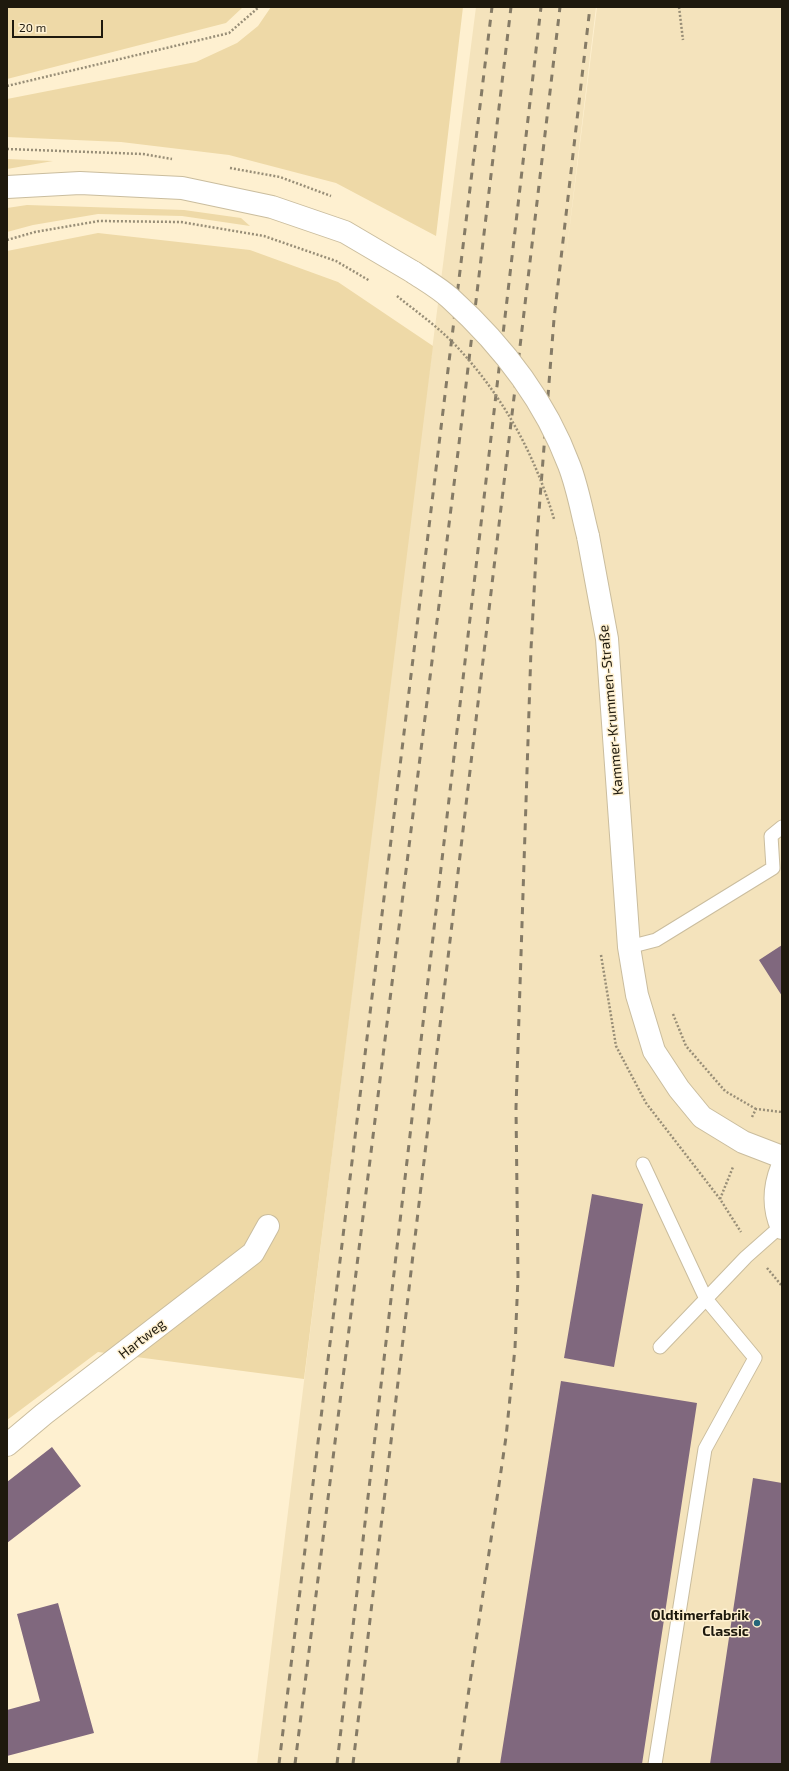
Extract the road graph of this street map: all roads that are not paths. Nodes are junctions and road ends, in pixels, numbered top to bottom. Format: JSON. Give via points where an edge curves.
{"nodes":[{"id":1,"x":7,"y":188,"type":"edge"},
{"id":2,"x":782,"y":827,"type":"edge"},
{"id":3,"x":629,"y":947,"type":"junction"},
{"id":4,"x":782,"y":1157,"type":"edge"},
{"id":5,"x":644,"y":1164,"type":"dead end"},
{"id":6,"x":782,"y":1167,"type":"edge"},
{"id":7,"x":268,"y":1226,"type":"dead end"},
{"id":8,"x":782,"y":1227,"type":"edge"},
{"id":9,"x":706,"y":1299,"type":"junction"},
{"id":10,"x":660,"y":1346,"type":"dead end"},
{"id":11,"x":7,"y":1445,"type":"edge"},
{"id":12,"x":655,"y":1764,"type":"edge"}],
"edges":[{"from":1,"to":3,"type":"main road","name":"Kammer-Krummen-Straße","bridge":true,"via":[[80,184],[182,188],[265,205],[345,232],[413,272],[449,297],[478,325],[527,383],[570,466],[588,536],[607,639]]},
{"from":2,"to":3,"type":"lane","via":[[771,836],[773,868],[656,940]]},
{"from":3,"to":4,"type":"main road","name":"Kammer-Krummen-Straße","via":[[637,995],[654,1051],[679,1089],[702,1116],[743,1142]]},
{"from":5,"to":9,"type":"lane"},
{"from":6,"to":8,"type":"main road","via":[[776,1182],[775,1201]]},
{"from":7,"to":11,"type":"main road","name":"Hartweg","via":[[253,1253]]},
{"from":8,"to":9,"type":"lane","via":[[746,1257]]},
{"from":9,"to":10,"type":"lane"},
{"from":9,"to":12,"type":"lane","via":[[755,1358],[705,1449]]}]}
